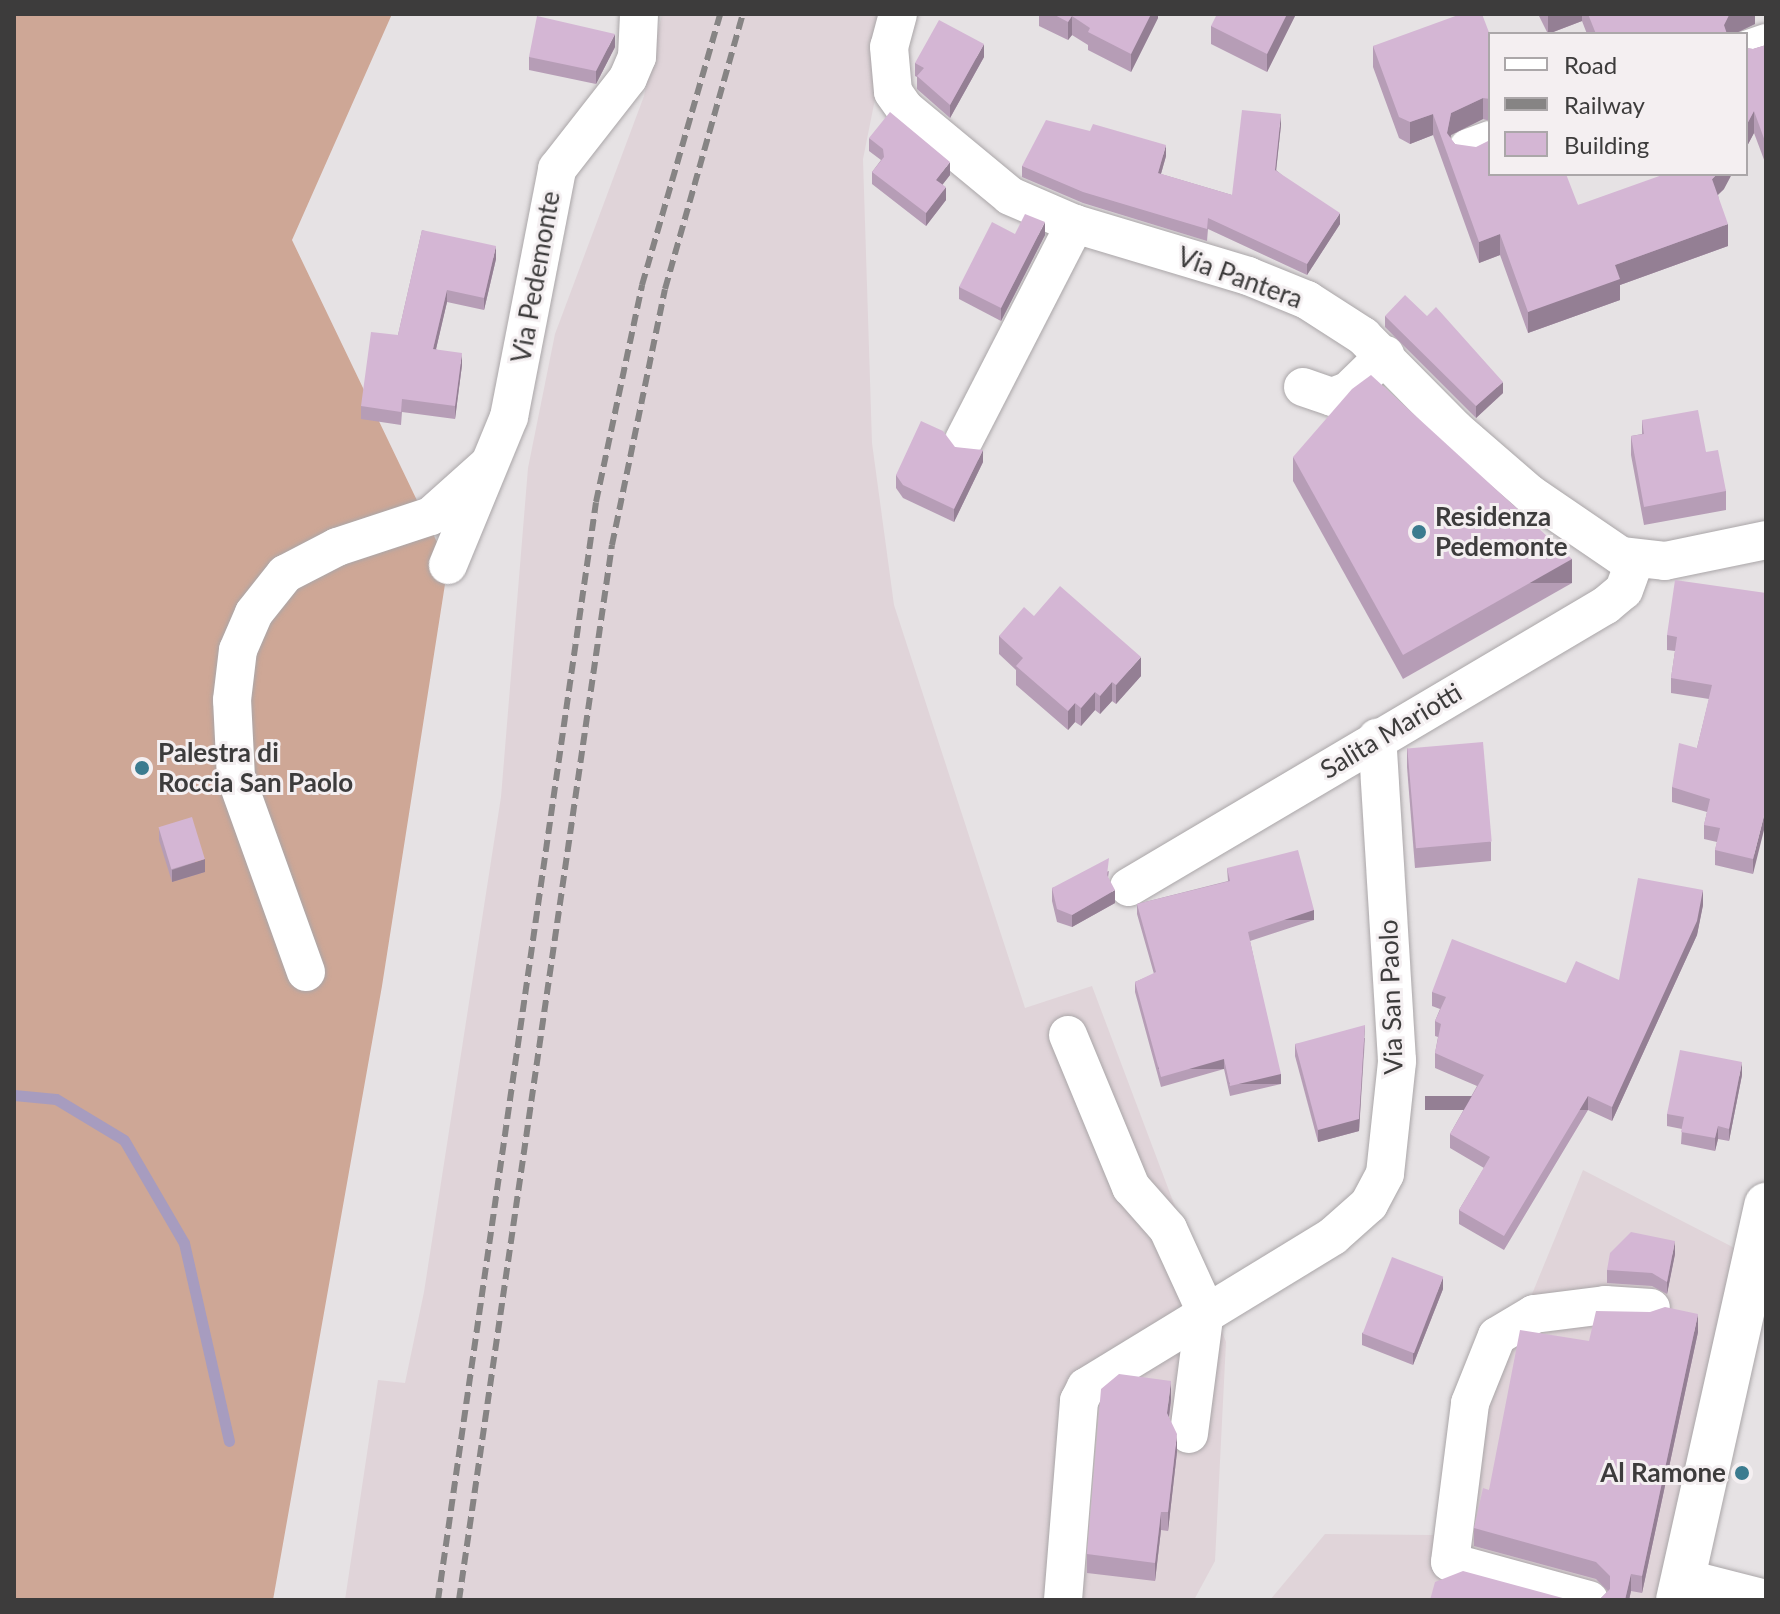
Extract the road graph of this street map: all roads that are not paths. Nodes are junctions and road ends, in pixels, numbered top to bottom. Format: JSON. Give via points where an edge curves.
{"nodes":[{"id":1,"x":639,"y":14,"type":"edge"},
{"id":2,"x":898,"y":14,"type":"edge"},
{"id":3,"x":1075,"y":224,"type":"junction"},
{"id":4,"x":1385,"y":355,"type":"junction"},
{"id":5,"x":1303,"y":387,"type":"dead end"},
{"id":6,"x":964,"y":440,"type":"dead end"},
{"id":7,"x":487,"y":466,"type":"junction"},
{"id":8,"x":1766,"y":540,"type":"edge"},
{"id":9,"x":1635,"y":560,"type":"junction"},
{"id":10,"x":448,"y":565,"type":"dead end"},
{"id":11,"x":1377,"y":738,"type":"junction"},
{"id":12,"x":1129,"y":887,"type":"dead end"},
{"id":13,"x":306,"y":972,"type":"dead end"},
{"id":14,"x":1068,"y":1035,"type":"dead end"},
{"id":15,"x":1766,"y":1205,"type":"edge"},
{"id":16,"x":1760,"y":1259,"type":"edge"},
{"id":17,"x":1651,"y":1308,"type":"edge"},
{"id":18,"x":1205,"y":1310,"type":"junction"},
{"id":19,"x":1189,"y":1434,"type":"dead end"},
{"id":20,"x":1680,"y":1589,"type":"edge"},
{"id":21,"x":1766,"y":1599,"type":"edge"},
{"id":22,"x":1063,"y":1600,"type":"edge"},
{"id":23,"x":1589,"y":1600,"type":"edge"}],
"edges":[{"from":1,"to":7,"type":"street","name":"Via Pedemonte","via":[[637,57],[628,78],[569,148],[553,182],[509,417]]},
{"from":2,"to":3,"type":"street","name":"Via Pantera","via":[[888,74],[905,109],[1010,196]]},
{"from":3,"to":4,"type":"street","name":"Via Pantera","via":[[1275,285],[1339,319]]},
{"from":3,"to":6,"type":"street"},
{"from":4,"to":5,"type":"street","via":[[1348,391],[1332,397]]},
{"from":4,"to":9,"type":"street","name":"Via Pantera","via":[[1455,429],[1530,494],[1608,550]]},
{"from":7,"to":10,"type":"street","name":"Via Pedemonte"},
{"from":7,"to":13,"type":"street","name":"Via Pedemonte","via":[[431,516],[337,547],[285,574],[254,613],[238,650],[232,700],[236,778]]},
{"from":8,"to":9,"type":"street","name":"Via Pantera","via":[[1665,561]]},
{"from":9,"to":11,"type":"street","name":"Salita Mariotti","via":[[1624,590],[1606,605]]},
{"from":11,"to":12,"type":"street","name":"Salita Mariotti"},
{"from":11,"to":18,"type":"street","name":"Via San Paolo","via":[[1397,1061],[1385,1174],[1353,1222]]},
{"from":14,"to":18,"type":"street","via":[[1131,1187],[1168,1229]]},
{"from":15,"to":16,"type":"main road"},
{"from":16,"to":20,"type":"main road"},
{"from":17,"to":23,"type":"street","via":[[1605,1305],[1534,1314],[1497,1336],[1470,1403],[1450,1562]]},
{"from":18,"to":19,"type":"street"},
{"from":18,"to":22,"type":"street","name":"Via San Paolo","via":[[1086,1387],[1079,1401]]},
{"from":20,"to":21,"type":"street"}]}
